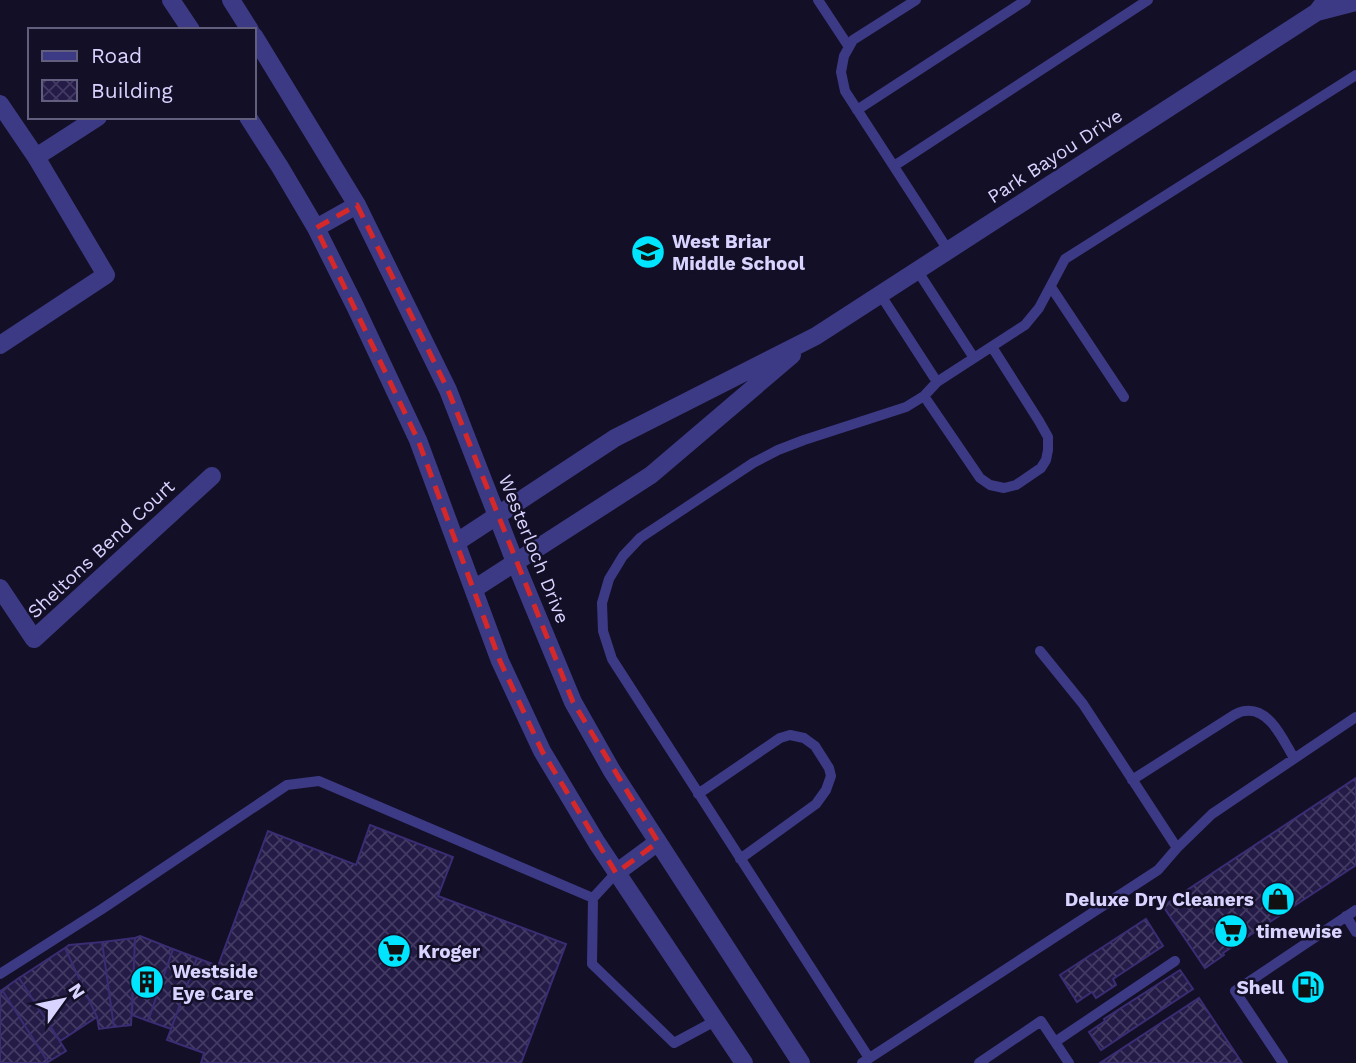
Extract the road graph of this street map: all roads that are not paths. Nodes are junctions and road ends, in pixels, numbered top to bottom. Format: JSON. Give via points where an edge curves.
{"nodes":[{"id":1,"x":171,"y":0,"type":"edge"},
{"id":2,"x":230,"y":0,"type":"edge"},
{"id":3,"x":818,"y":0,"type":"edge"},
{"id":4,"x":916,"y":0,"type":"edge"},
{"id":5,"x":1026,"y":0,"type":"edge"},
{"id":6,"x":1148,"y":0,"type":"edge"},
{"id":7,"x":1356,"y":2,"type":"edge"},
{"id":8,"x":1318,"y":4,"type":"edge"},
{"id":9,"x":190,"y":28,"type":"edge"},
{"id":10,"x":249,"y":28,"type":"edge"},
{"id":11,"x":256,"y":39,"type":"edge"},
{"id":12,"x":849,"y":47,"type":"junction"},
{"id":13,"x":1354,"y":80,"type":"edge"},
{"id":14,"x":0,"y":104,"type":"edge"},
{"id":15,"x":857,"y":110,"type":"junction"},
{"id":16,"x":95,"y":119,"type":"edge"},
{"id":17,"x":249,"y":119,"type":"edge"},
{"id":18,"x":36,"y":157,"type":"junction"},
{"id":19,"x":894,"y":166,"type":"junction"},
{"id":20,"x":357,"y":205,"type":"junction"},
{"id":21,"x":316,"y":228,"type":"junction"},
{"id":22,"x":948,"y":250,"type":"junction"},
{"id":23,"x":917,"y":270,"type":"junction"},
{"id":24,"x":1051,"y":287,"type":"junction"},
{"id":25,"x":880,"y":294,"type":"junction"},
{"id":26,"x":816,"y":335,"type":"junction"},
{"id":27,"x":0,"y":345,"type":"edge"},
{"id":28,"x":992,"y":347,"type":"junction"},
{"id":29,"x":974,"y":358,"type":"junction"},
{"id":30,"x":937,"y":382,"type":"junction"},
{"id":31,"x":924,"y":396,"type":"junction"},
{"id":32,"x":1124,"y":397,"type":"dead end"},
{"id":33,"x":212,"y":476,"type":"dead end"},
{"id":34,"x":498,"y":515,"type":"junction"},
{"id":35,"x":457,"y":542,"type":"junction"},
{"id":36,"x":515,"y":562,"type":"junction"},
{"id":37,"x":0,"y":588,"type":"edge"},
{"id":38,"x":474,"y":589,"type":"junction"},
{"id":39,"x":1040,"y":651,"type":"dead end"},
{"id":40,"x":1356,"y":717,"type":"edge"},
{"id":41,"x":1294,"y":758,"type":"junction"},
{"id":42,"x":1132,"y":780,"type":"junction"},
{"id":43,"x":698,"y":794,"type":"junction"},
{"id":44,"x":658,"y":842,"type":"junction"},
{"id":45,"x":1177,"y":848,"type":"junction"},
{"id":46,"x":740,"y":859,"type":"junction"},
{"id":47,"x":616,"y":873,"type":"junction"},
{"id":48,"x":593,"y":898,"type":"junction"},
{"id":49,"x":1356,"y":909,"type":"edge"},
{"id":50,"x":1346,"y":916,"type":"junction"},
{"id":51,"x":1356,"y":932,"type":"edge"},
{"id":52,"x":1175,"y":961,"type":"dead end"},
{"id":53,"x":0,"y":974,"type":"edge"},
{"id":54,"x":715,"y":1021,"type":"junction"},
{"id":55,"x":1055,"y":1042,"type":"junction"},
{"id":56,"x":866,"y":1061,"type":"edge"},
{"id":57,"x":744,"y":1063,"type":"edge"},
{"id":58,"x":801,"y":1063,"type":"edge"},
{"id":59,"x":979,"y":1063,"type":"edge"},
{"id":60,"x":1069,"y":1063,"type":"edge"},
{"id":61,"x":1283,"y":1063,"type":"edge"}],
"edges":[{"from":1,"to":9,"type":"street"},
{"from":2,"to":10,"type":"street"},
{"from":3,"to":12,"type":"lane"},
{"from":4,"to":12,"type":"lane"},
{"from":5,"to":15,"type":"lane"},
{"from":6,"to":19,"type":"lane"},
{"from":7,"to":8,"type":"street","name":"Park Bayou Drive"},
{"from":8,"to":22,"type":"street","name":"Park Bayou Drive"},
{"from":11,"to":20,"type":"street","name":"Westerloch Drive"},
{"from":12,"to":15,"type":"lane","via":[[841,72],[845,92]]},
{"from":13,"to":24,"type":"lane","via":[[1065,259]]},
{"from":14,"to":18,"type":"street"},
{"from":15,"to":19,"type":"lane"},
{"from":16,"to":18,"type":"street"},
{"from":17,"to":21,"type":"street"},
{"from":18,"to":27,"type":"street","via":[[106,275]]},
{"from":19,"to":22,"type":"lane"},
{"from":20,"to":21,"type":"street"},
{"from":20,"to":34,"type":"street","name":"Westerloch Drive","via":[[448,390]]},
{"from":21,"to":35,"type":"street","via":[[418,440]]},
{"from":22,"to":23,"type":"street","name":"Park Bayou Drive"},
{"from":23,"to":25,"type":"street","name":"Park Bayou Drive"},
{"from":23,"to":29,"type":"lane"},
{"from":24,"to":28,"type":"lane","via":[[1025,325]]},
{"from":24,"to":32,"type":"lane"},
{"from":25,"to":26,"type":"street","name":"Park Bayou Drive"},
{"from":25,"to":30,"type":"lane"},
{"from":26,"to":34,"type":"street","name":"Park Bayou Drive","via":[[615,438]]},
{"from":26,"to":36,"type":"street","name":"Park Bayou Drive","via":[[651,475]]},
{"from":28,"to":29,"type":"lane"},
{"from":28,"to":31,"type":"lane","via":[[1048,438],[1041,468],[1016,485],[990,485],[980,478]]},
{"from":29,"to":30,"type":"lane"},
{"from":30,"to":31,"type":"lane"},
{"from":31,"to":43,"type":"lane","via":[[906,407],[804,440],[752,463],[640,538],[609,579],[602,603],[603,631],[612,659]]},
{"from":33,"to":37,"type":"street","name":"Sheltons Bend Court","via":[[34,639]]},
{"from":34,"to":35,"type":"street","name":"Park Bayou Drive"},
{"from":34,"to":36,"type":"street","name":"Westerloch Drive"},
{"from":35,"to":38,"type":"street"},
{"from":36,"to":38,"type":"street","name":"Park Bayou Drive"},
{"from":36,"to":44,"type":"street","name":"Westerloch Drive","via":[[573,702]]},
{"from":38,"to":47,"type":"street","via":[[500,661],[542,751]]},
{"from":39,"to":42,"type":"lane","via":[[1083,704]]},
{"from":40,"to":41,"type":"lane"},
{"from":41,"to":42,"type":"lane","via":[[1265,716],[1245,711]]},
{"from":41,"to":45,"type":"lane","via":[[1212,814]]},
{"from":42,"to":45,"type":"lane"},
{"from":43,"to":46,"type":"lane"},
{"from":43,"to":46,"type":"lane","via":[[780,738],[804,738],[815,746],[831,776],[816,804]]},
{"from":44,"to":47,"type":"street"},
{"from":44,"to":58,"type":"street","name":"Westerloch Drive"},
{"from":45,"to":56,"type":"lane","via":[[1158,870]]},
{"from":46,"to":56,"type":"lane"},
{"from":47,"to":48,"type":"lane"},
{"from":47,"to":54,"type":"street"},
{"from":48,"to":53,"type":"lane","via":[[319,781],[287,785]]},
{"from":48,"to":54,"type":"lane","via":[[592,964],[674,1043]]},
{"from":49,"to":50,"type":"lane"},
{"from":50,"to":51,"type":"lane"},
{"from":50,"to":61,"type":"lane","via":[[1236,991]]},
{"from":52,"to":55,"type":"lane"},
{"from":54,"to":57,"type":"street"},
{"from":55,"to":59,"type":"lane","via":[[1041,1021]]},
{"from":55,"to":60,"type":"lane"}]}
